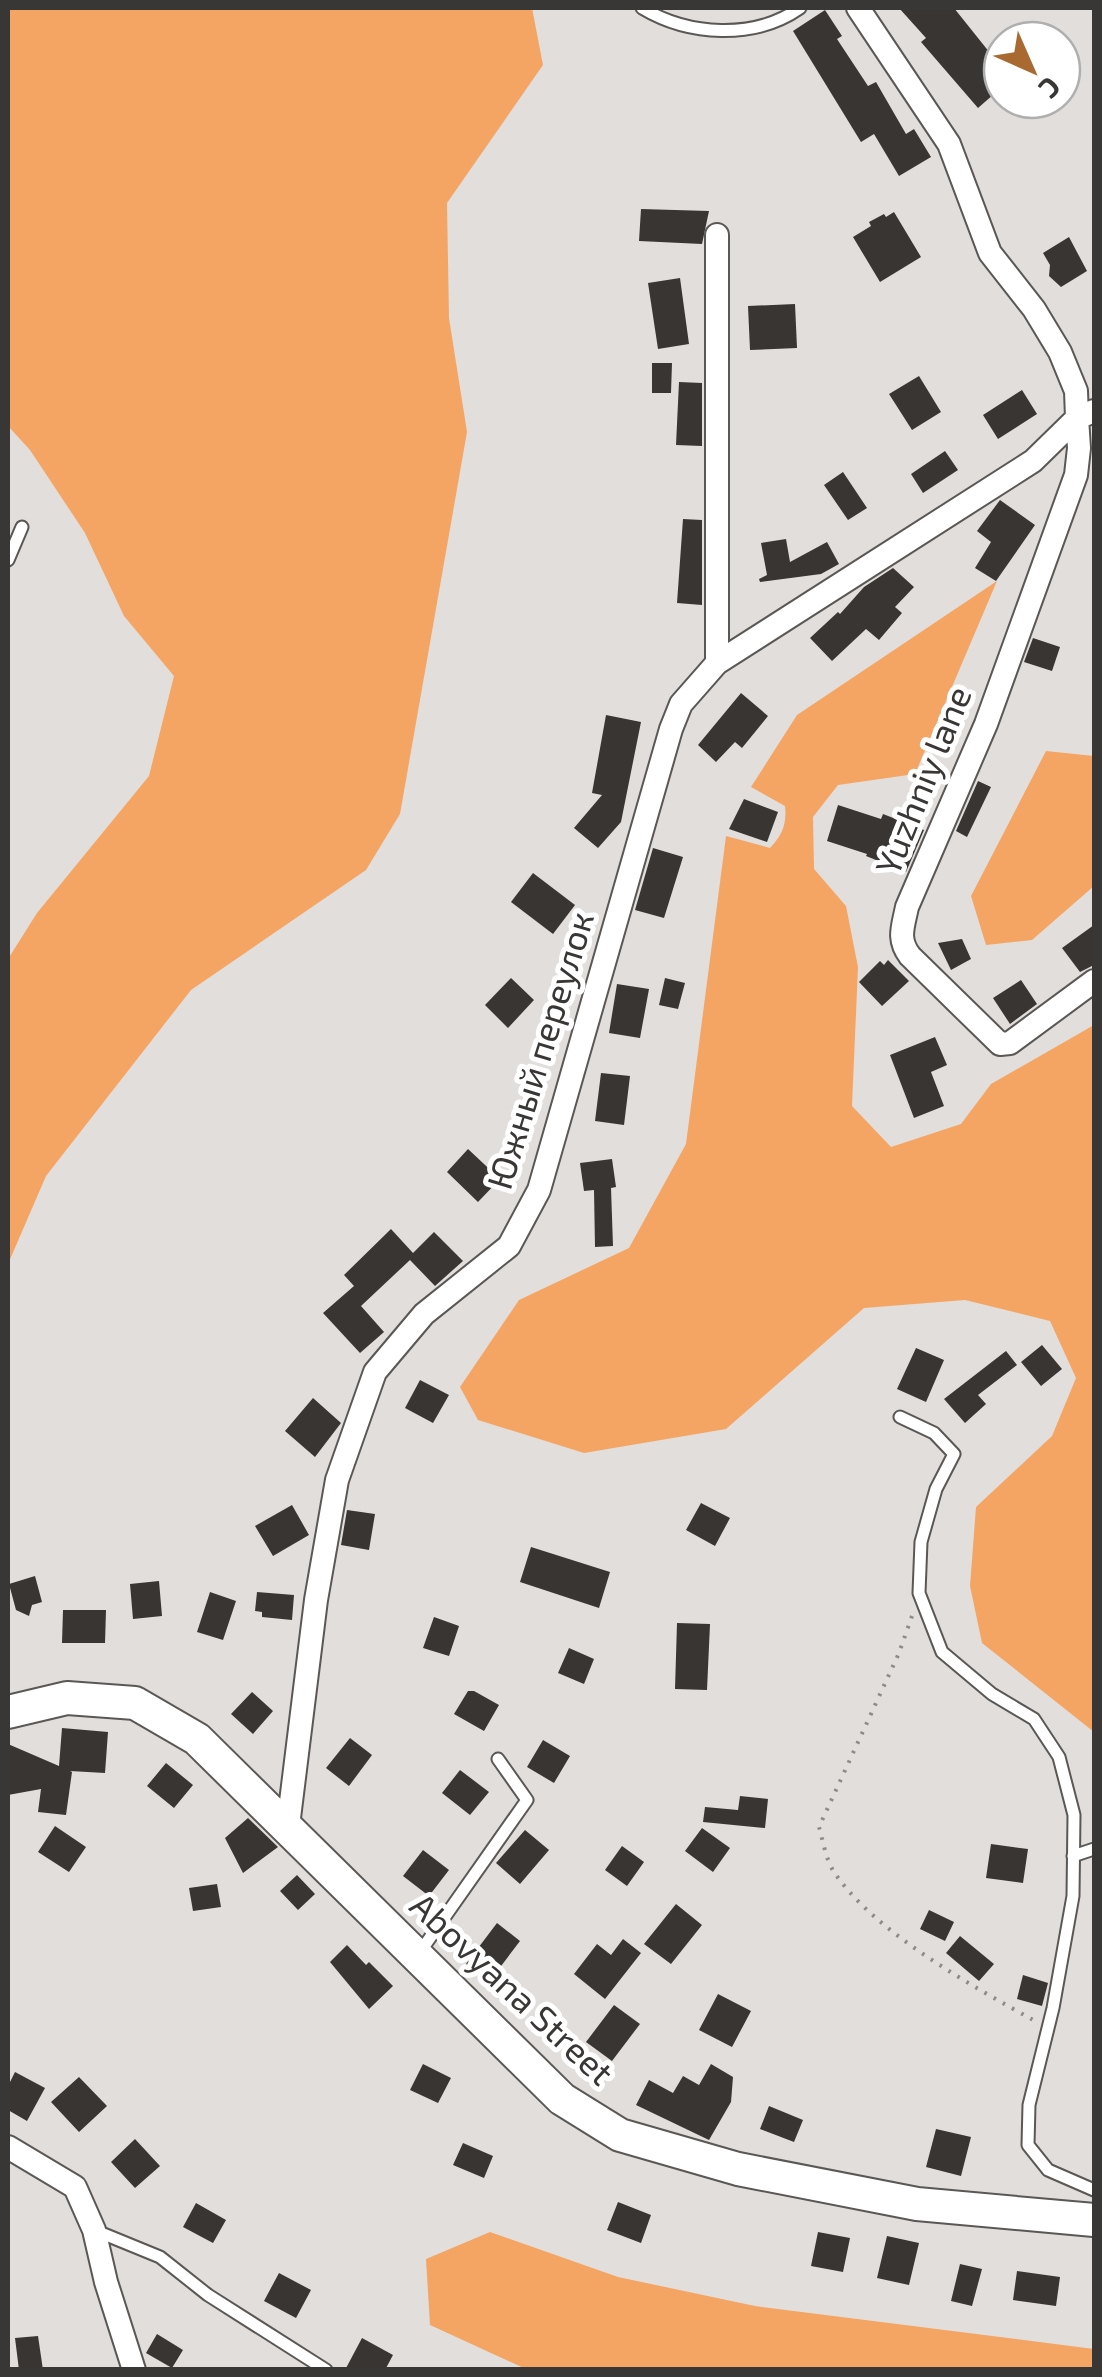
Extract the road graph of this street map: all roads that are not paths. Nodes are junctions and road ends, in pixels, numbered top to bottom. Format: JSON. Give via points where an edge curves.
{"nodes":[{"id":1,"x":642,"y":8,"type":"edge"},
{"id":2,"x":800,"y":8,"type":"edge"},
{"id":3,"x":858,"y":8,"type":"edge"},
{"id":4,"x":718,"y":235,"type":"dead end"},
{"id":5,"x":1086,"y":414,"type":"edge"},
{"id":6,"x":22,"y":527,"type":"dead end"},
{"id":7,"x":8,"y":560,"type":"edge"},
{"id":8,"x":716,"y":663,"type":"junction"},
{"id":9,"x":1094,"y":981,"type":"edge"},
{"id":10,"x":900,"y":1417,"type":"dead end"},
{"id":11,"x":8,"y":1712,"type":"edge"},
{"id":12,"x":498,"y":1759,"type":"dead end"},
{"id":13,"x":288,"y":1826,"type":"junction"},
{"id":14,"x":1094,"y":1850,"type":"edge"},
{"id":15,"x":1073,"y":1856,"type":"junction"},
{"id":16,"x":417,"y":1955,"type":"junction"},
{"id":17,"x":8,"y":2147,"type":"edge"},
{"id":18,"x":1094,"y":2190,"type":"edge"},
{"id":19,"x":1094,"y":2220,"type":"edge"},
{"id":20,"x":94,"y":2230,"type":"junction"},
{"id":21,"x":134,"y":2370,"type":"edge"},
{"id":22,"x":326,"y":2370,"type":"edge"}],
"edges":[{"from":1,"to":2,"type":"lane","via":[[676,25],[715,31],[754,28]]},
{"from":3,"to":5,"type":"street","via":[[949,144],[990,253],[1060,352]]},
{"from":4,"to":8,"type":"street"},
{"from":5,"to":8,"type":"street","name":"Южный переулок","via":[[1033,460]]},
{"from":5,"to":9,"type":"street","name":"Yuzhniy lane","via":[[1076,475],[900,935],[910,956],[1000,1044]]},
{"from":6,"to":7,"type":"lane"},
{"from":8,"to":13,"type":"street","name":"Южный переулок","via":[[681,704],[671,729],[539,1190],[508,1246],[424,1314],[375,1372],[334,1497]]},
{"from":10,"to":15,"type":"lane","via":[[934,1433],[954,1454],[921,1542],[919,1593],[942,1652],[1034,1719],[1059,1756],[1074,1816]]},
{"from":11,"to":13,"type":"street","name":"Abovyana Street","via":[[67,1698],[135,1703],[197,1739]]},
{"from":12,"to":16,"type":"lane","via":[[527,1800]]},
{"from":13,"to":16,"type":"street","name":"Abovyana Street"},
{"from":14,"to":15,"type":"lane"},
{"from":15,"to":18,"type":"lane","via":[[1073,1896],[1028,2105],[1028,2146],[1048,2170]]},
{"from":16,"to":19,"type":"street","name":"Abovyana Street","via":[[562,2099],[620,2135],[738,2169],[918,2204]]},
{"from":17,"to":20,"type":"street","via":[[75,2187]]},
{"from":20,"to":21,"type":"street"},
{"from":20,"to":22,"type":"lane","via":[[160,2258]]}]}
